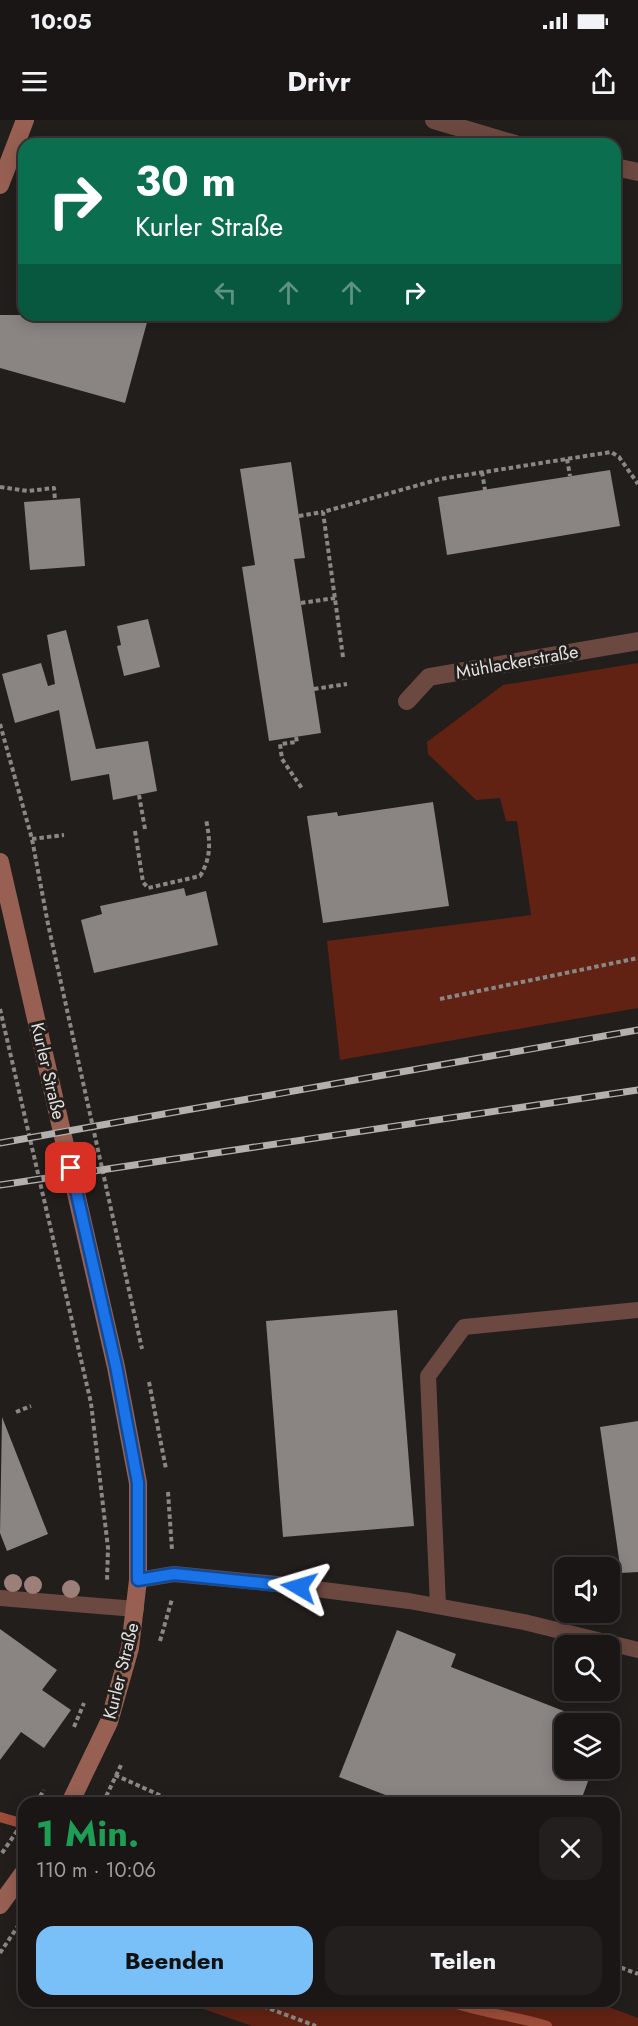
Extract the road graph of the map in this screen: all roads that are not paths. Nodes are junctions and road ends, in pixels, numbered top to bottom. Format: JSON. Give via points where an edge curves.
{"nodes":[{"id":1,"x":24,"y":120,"type":"edge"},
{"id":2,"x":434,"y":120,"type":"edge"},
{"id":3,"x":495,"y":138,"type":"edge"},
{"id":4,"x":621,"y":168,"type":"edge"},
{"id":5,"x":638,"y":172,"type":"edge"},
{"id":6,"x":0,"y":185,"type":"edge"},
{"id":7,"x":638,"y":641,"type":"edge"},
{"id":8,"x":407,"y":701,"type":"dead end"},
{"id":9,"x":0,"y":862,"type":"edge"},
{"id":10,"x":638,"y":1310,"type":"edge"},
{"id":11,"x":138,"y":1580,"type":"junction"},
{"id":12,"x":0,"y":1598,"type":"edge"},
{"id":13,"x":438,"y":1606,"type":"junction"},
{"id":14,"x":136,"y":1609,"type":"junction"},
{"id":15,"x":638,"y":1650,"type":"edge"},
{"id":16,"x":74,"y":1797,"type":"edge"},
{"id":17,"x":18,"y":1881,"type":"edge"},
{"id":18,"x":0,"y":1905,"type":"edge"}],
"edges":[{"from":1,"to":6,"type":"main road"},
{"from":2,"to":3,"type":"street"},
{"from":4,"to":5,"type":"street"},
{"from":7,"to":8,"type":"street","name":"Mühlackerstraße","via":[[429,677]]},
{"from":9,"to":11,"type":"main road","name":"Kurler Straße","via":[[116,1366],[138,1483]]},
{"from":10,"to":13,"type":"lane","via":[[464,1327],[428,1376]]},
{"from":11,"to":13,"type":"lane","via":[[174,1574]]},
{"from":11,"to":14,"type":"main road","name":"Kurler Straße"},
{"from":12,"to":14,"type":"lane"},
{"from":13,"to":15,"type":"lane"},
{"from":14,"to":16,"type":"main road","name":"Kurler Straße","via":[[130,1648],[109,1722]]},
{"from":17,"to":18,"type":"main road"}]}
